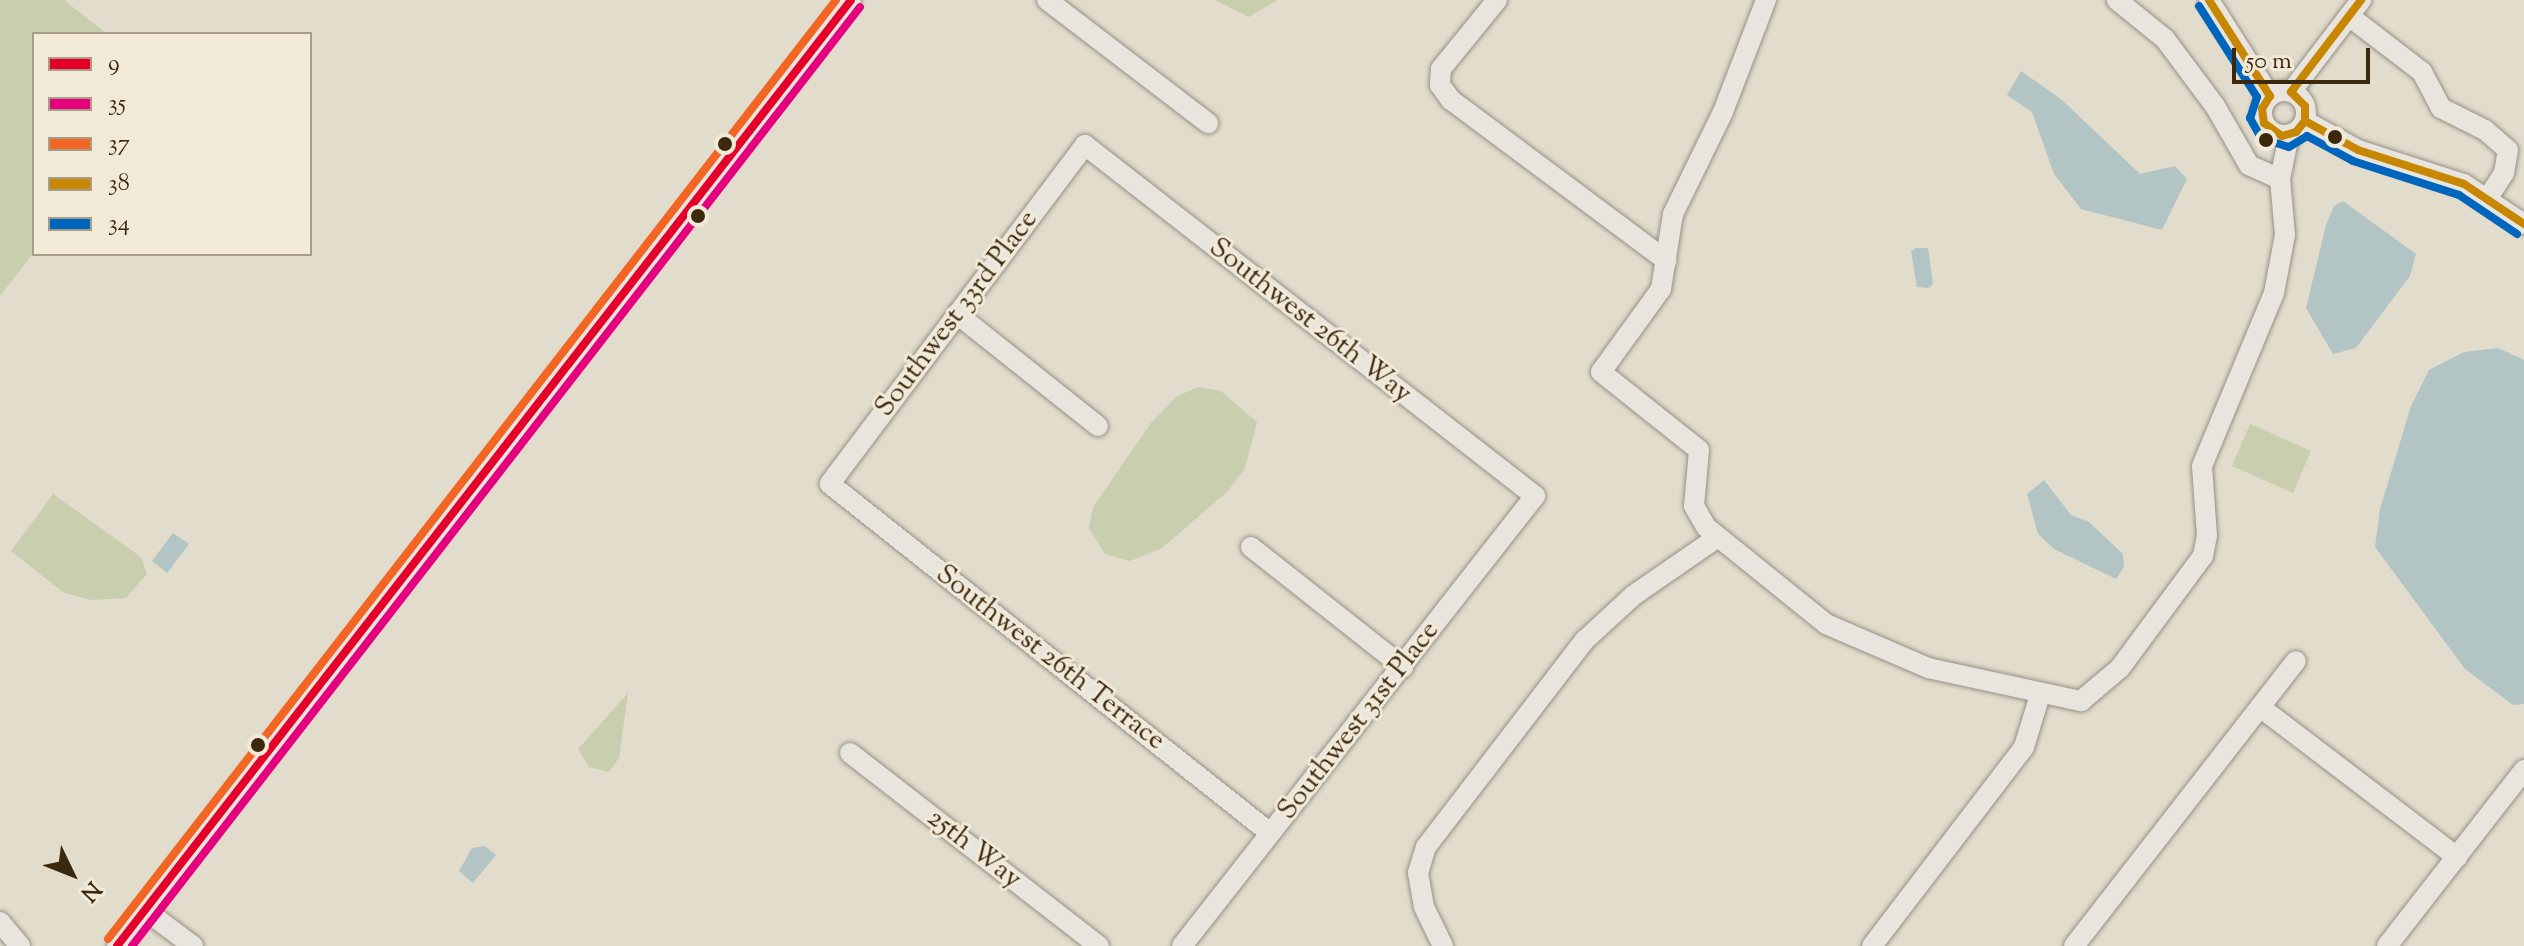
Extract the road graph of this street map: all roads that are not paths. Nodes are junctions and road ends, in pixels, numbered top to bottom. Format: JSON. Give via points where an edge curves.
{"nodes":[{"id":1,"x":851,"y":0,"type":"edge"},
{"id":2,"x":1047,"y":0,"type":"edge"},
{"id":3,"x":1497,"y":0,"type":"edge"},
{"id":4,"x":1766,"y":0,"type":"edge"},
{"id":5,"x":2117,"y":0,"type":"edge"},
{"id":6,"x":2209,"y":0,"type":"edge"},
{"id":7,"x":2355,"y":8,"type":"edge"},
{"id":8,"x":2291,"y":92,"type":"junction"},
{"id":9,"x":2270,"y":96,"type":"junction"},
{"id":10,"x":2305,"y":121,"type":"junction"},
{"id":11,"x":1208,"y":123,"type":"dead end"},
{"id":12,"x":2289,"y":135,"type":"junction"},
{"id":13,"x":1085,"y":145,"type":"joint"},
{"id":14,"x":2280,"y":179,"type":"junction"},
{"id":15,"x":2488,"y":198,"type":"junction"},
{"id":16,"x":2524,"y":224,"type":"edge"},
{"id":17,"x":1667,"y":261,"type":"junction"},
{"id":18,"x":957,"y":314,"type":"junction"},
{"id":19,"x":1098,"y":426,"type":"dead end"},
{"id":20,"x":830,"y":484,"type":"joint"},
{"id":21,"x":1535,"y":496,"type":"joint"},
{"id":22,"x":1718,"y":537,"type":"junction"},
{"id":23,"x":1251,"y":547,"type":"dead end"},
{"id":24,"x":2296,"y":661,"type":"dead end"},
{"id":25,"x":1403,"y":667,"type":"junction"},
{"id":26,"x":2040,"y":695,"type":"junction"},
{"id":27,"x":2260,"y":707,"type":"junction"},
{"id":28,"x":850,"y":753,"type":"dead end"},
{"id":29,"x":2524,"y":770,"type":"edge"},
{"id":30,"x":1270,"y":833,"type":"junction"},
{"id":31,"x":2457,"y":857,"type":"junction"},
{"id":32,"x":145,"y":910,"type":"junction"},
{"id":33,"x":0,"y":922,"type":"edge"},
{"id":34,"x":20,"y":946,"type":"edge"},
{"id":35,"x":117,"y":946,"type":"edge"},
{"id":36,"x":193,"y":946,"type":"edge"},
{"id":37,"x":1099,"y":946,"type":"edge"},
{"id":38,"x":1182,"y":946,"type":"edge"},
{"id":39,"x":1443,"y":946,"type":"edge"},
{"id":40,"x":1872,"y":946,"type":"edge"},
{"id":41,"x":2074,"y":946,"type":"edge"},
{"id":42,"x":2387,"y":946,"type":"edge"}],
"edges":[{"from":1,"to":32,"type":"street"},
{"from":2,"to":11,"type":"street"},
{"from":3,"to":17,"type":"street","via":[[1441,69],[1440,85],[1451,100]]},
{"from":4,"to":17,"type":"street","via":[[1723,112],[1673,214]]},
{"from":5,"to":14,"type":"street","via":[[2165,39],[2215,106],[2249,165]]},
{"from":6,"to":9,"type":"street"},
{"from":7,"to":8,"type":"street"},
{"from":7,"to":15,"type":"street","via":[[2422,72],[2441,108],[2485,130],[2508,150],[2504,173]]},
{"from":8,"to":9,"type":"street"},
{"from":8,"to":10,"type":"street","via":[[2305,106]]},
{"from":9,"to":12,"type":"street","via":[[2262,109],[2264,123],[2275,134]]},
{"from":10,"to":12,"type":"street"},
{"from":10,"to":15,"type":"street","via":[[2358,150],[2434,171]]},
{"from":12,"to":14,"type":"street"},
{"from":13,"to":18,"type":"street","name":"Southwest 33rd Place"},
{"from":13,"to":21,"type":"street","name":"Southwest 26th Way"},
{"from":14,"to":26,"type":"street","via":[[2285,235],[2274,293],[2202,466],[2207,536],[2203,556],[2105,685],[2081,701]]},
{"from":15,"to":16,"type":"street"},
{"from":17,"to":22,"type":"street","via":[[1652,308],[1601,372],[1699,450],[1694,506]]},
{"from":18,"to":19,"type":"street"},
{"from":18,"to":20,"type":"street","name":"Southwest 33rd Place"},
{"from":20,"to":30,"type":"street","name":"Southwest 26th Terrace"},
{"from":21,"to":25,"type":"street","name":"Southwest 31st Place"},
{"from":22,"to":26,"type":"street","via":[[1826,624],[1928,668]]},
{"from":22,"to":39,"type":"street","via":[[1634,595],[1585,640],[1426,847],[1418,873],[1435,937]]},
{"from":23,"to":25,"type":"street"},
{"from":24,"to":27,"type":"street"},
{"from":25,"to":30,"type":"street","name":"Southwest 31st Place"},
{"from":26,"to":40,"type":"street","via":[[2024,747]]},
{"from":27,"to":31,"type":"street"},
{"from":27,"to":41,"type":"street"},
{"from":28,"to":37,"type":"street","name":"25th Way"},
{"from":29,"to":31,"type":"street"},
{"from":30,"to":38,"type":"street","name":"Southwest 31st Place"},
{"from":31,"to":42,"type":"street"},
{"from":32,"to":35,"type":"street"},
{"from":32,"to":36,"type":"street"},
{"from":33,"to":34,"type":"street"}]}
